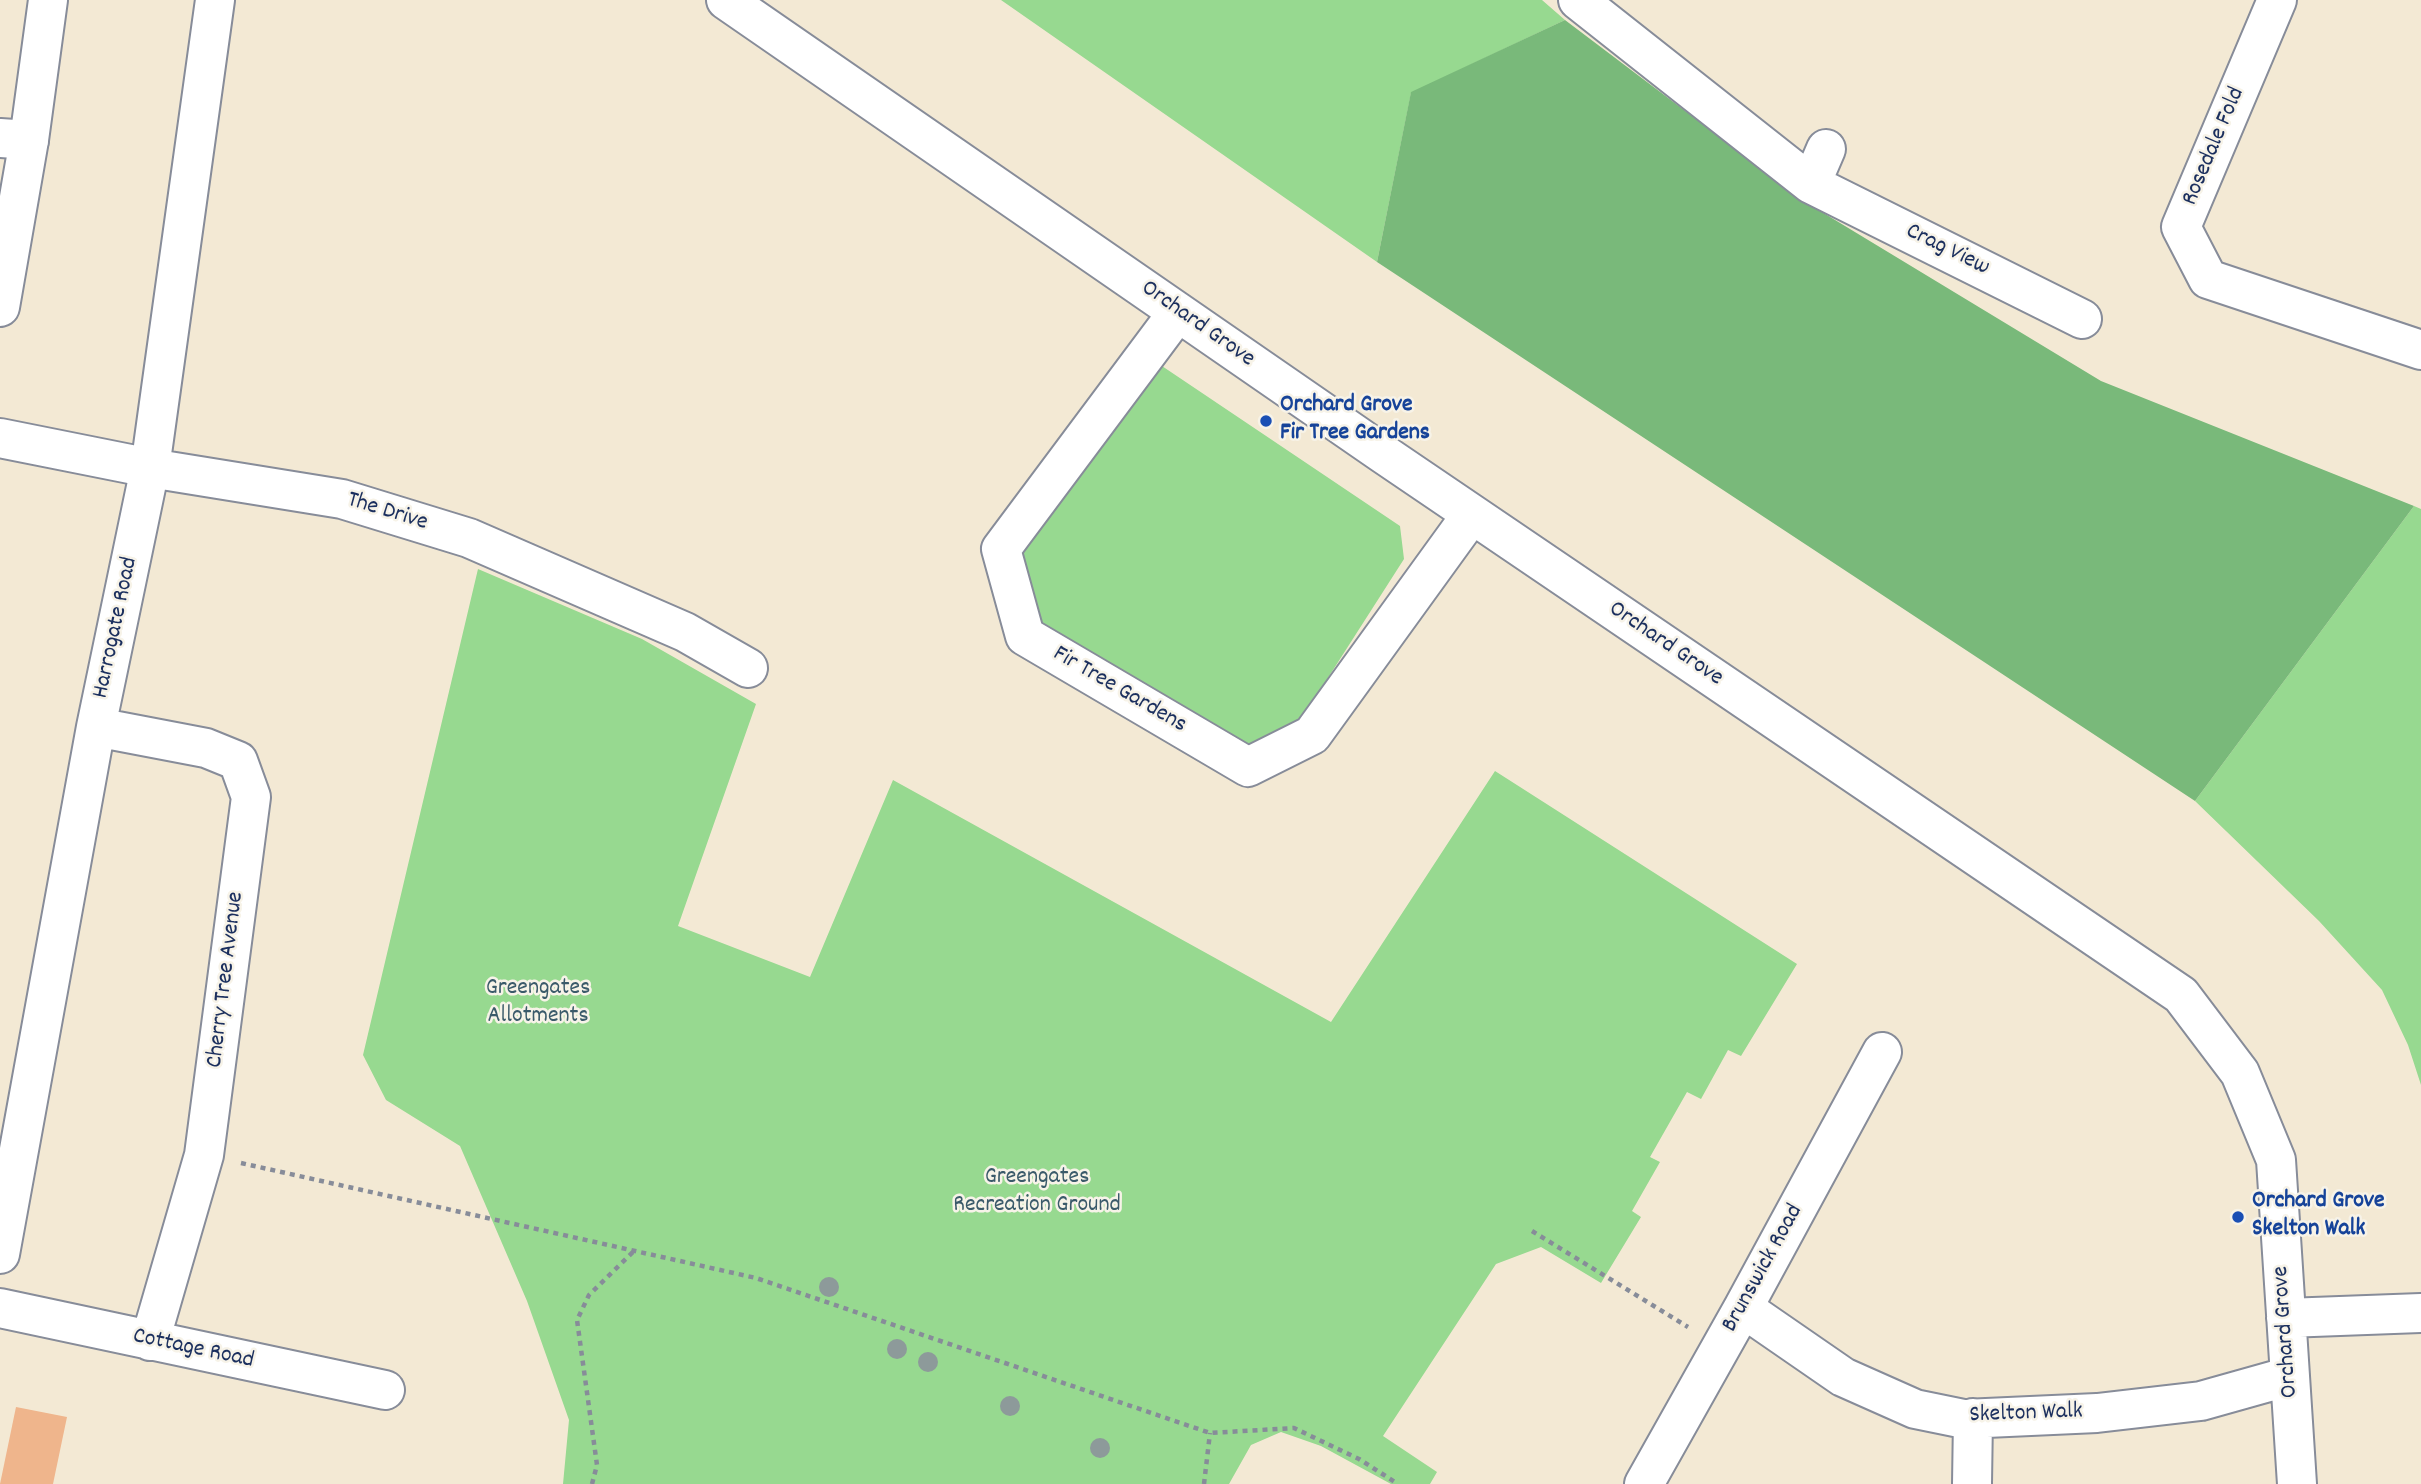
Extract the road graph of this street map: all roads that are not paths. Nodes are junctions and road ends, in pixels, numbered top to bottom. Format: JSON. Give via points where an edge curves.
{"nodes":[{"id":1,"x":48,"y":0,"type":"edge"},
{"id":2,"x":215,"y":0,"type":"edge"},
{"id":3,"x":726,"y":0,"type":"edge"},
{"id":4,"x":1578,"y":0,"type":"edge"},
{"id":5,"x":2277,"y":0,"type":"edge"},
{"id":6,"x":14,"y":139,"type":"edge"},
{"id":7,"x":1826,"y":149,"type":"dead end"},
{"id":8,"x":1811,"y":184,"type":"junction"},
{"id":9,"x":0,"y":307,"type":"edge"},
{"id":10,"x":1178,"y":312,"type":"junction"},
{"id":11,"x":2082,"y":319,"type":"dead end"},
{"id":12,"x":2421,"y":350,"type":"edge"},
{"id":13,"x":0,"y":438,"type":"edge"},
{"id":14,"x":150,"y":468,"type":"junction"},
{"id":15,"x":1472,"y":514,"type":"junction"},
{"id":16,"x":748,"y":668,"type":"dead end"},
{"id":17,"x":96,"y":727,"type":"junction"},
{"id":18,"x":1882,"y":1052,"type":"dead end"},
{"id":19,"x":0,"y":1254,"type":"edge"},
{"id":20,"x":0,"y":1308,"type":"edge"},
{"id":21,"x":1744,"y":1308,"type":"junction"},
{"id":22,"x":2421,"y":1313,"type":"edge"},
{"id":23,"x":2286,"y":1318,"type":"junction"},
{"id":24,"x":150,"y":1341,"type":"junction"},
{"id":25,"x":2290,"y":1376,"type":"junction"},
{"id":26,"x":385,"y":1390,"type":"dead end"},
{"id":27,"x":1973,"y":1418,"type":"junction"},
{"id":28,"x":1644,"y":1484,"type":"edge"},
{"id":29,"x":1972,"y":1484,"type":"edge"},
{"id":30,"x":2297,"y":1484,"type":"edge"}],
"edges":[{"from":1,"to":6,"type":"main road"},
{"from":2,"to":14,"type":"main road","name":"Harrogate Road"},
{"from":3,"to":10,"type":"main road","name":"Orchard Grove"},
{"from":4,"to":8,"type":"main road","name":"Crag View"},
{"from":5,"to":12,"type":"main road","name":"Rosedale Fold","via":[[2181,227],[2208,279]]},
{"from":6,"to":9,"type":"main road"},
{"from":7,"to":8,"type":"main road"},
{"from":8,"to":11,"type":"main road","name":"Crag View"},
{"from":10,"to":15,"type":"main road","name":"Orchard Grove"},
{"from":10,"to":15,"type":"main road","name":"Fir Tree Gardens","via":[[1001,549],[1025,636],[1248,767],[1312,736]]},
{"from":13,"to":14,"type":"main road","name":"The Drive"},
{"from":14,"to":16,"type":"main road","name":"The Drive","via":[[342,499],[469,538],[685,632]]},
{"from":14,"to":17,"type":"main road","name":"Harrogate Road"},
{"from":15,"to":23,"type":"main road","name":"Orchard Grove","via":[[2181,995],[2240,1073],[2276,1160]]},
{"from":17,"to":19,"type":"main road","name":"Harrogate Road"},
{"from":17,"to":24,"type":"main road","name":"Cherry Tree Avenue","via":[[206,748],[238,761],[251,797],[204,1155]]},
{"from":18,"to":21,"type":"main road","name":"Brunswick Road"},
{"from":20,"to":24,"type":"main road","name":"Cottage Road"},
{"from":21,"to":27,"type":"main road","name":"Skelton Walk","via":[[1843,1377],[1915,1409]]},
{"from":21,"to":28,"type":"main road","name":"Brunswick Road"},
{"from":22,"to":23,"type":"main road"},
{"from":23,"to":25,"type":"main road","name":"Orchard Grove"},
{"from":24,"to":26,"type":"main road","name":"Cottage Road"},
{"from":25,"to":27,"type":"main road","name":"Skelton Walk","via":[[2201,1401],[2097,1413]]},
{"from":25,"to":30,"type":"main road","name":"Orchard Grove"},
{"from":27,"to":29,"type":"main road"}]}
